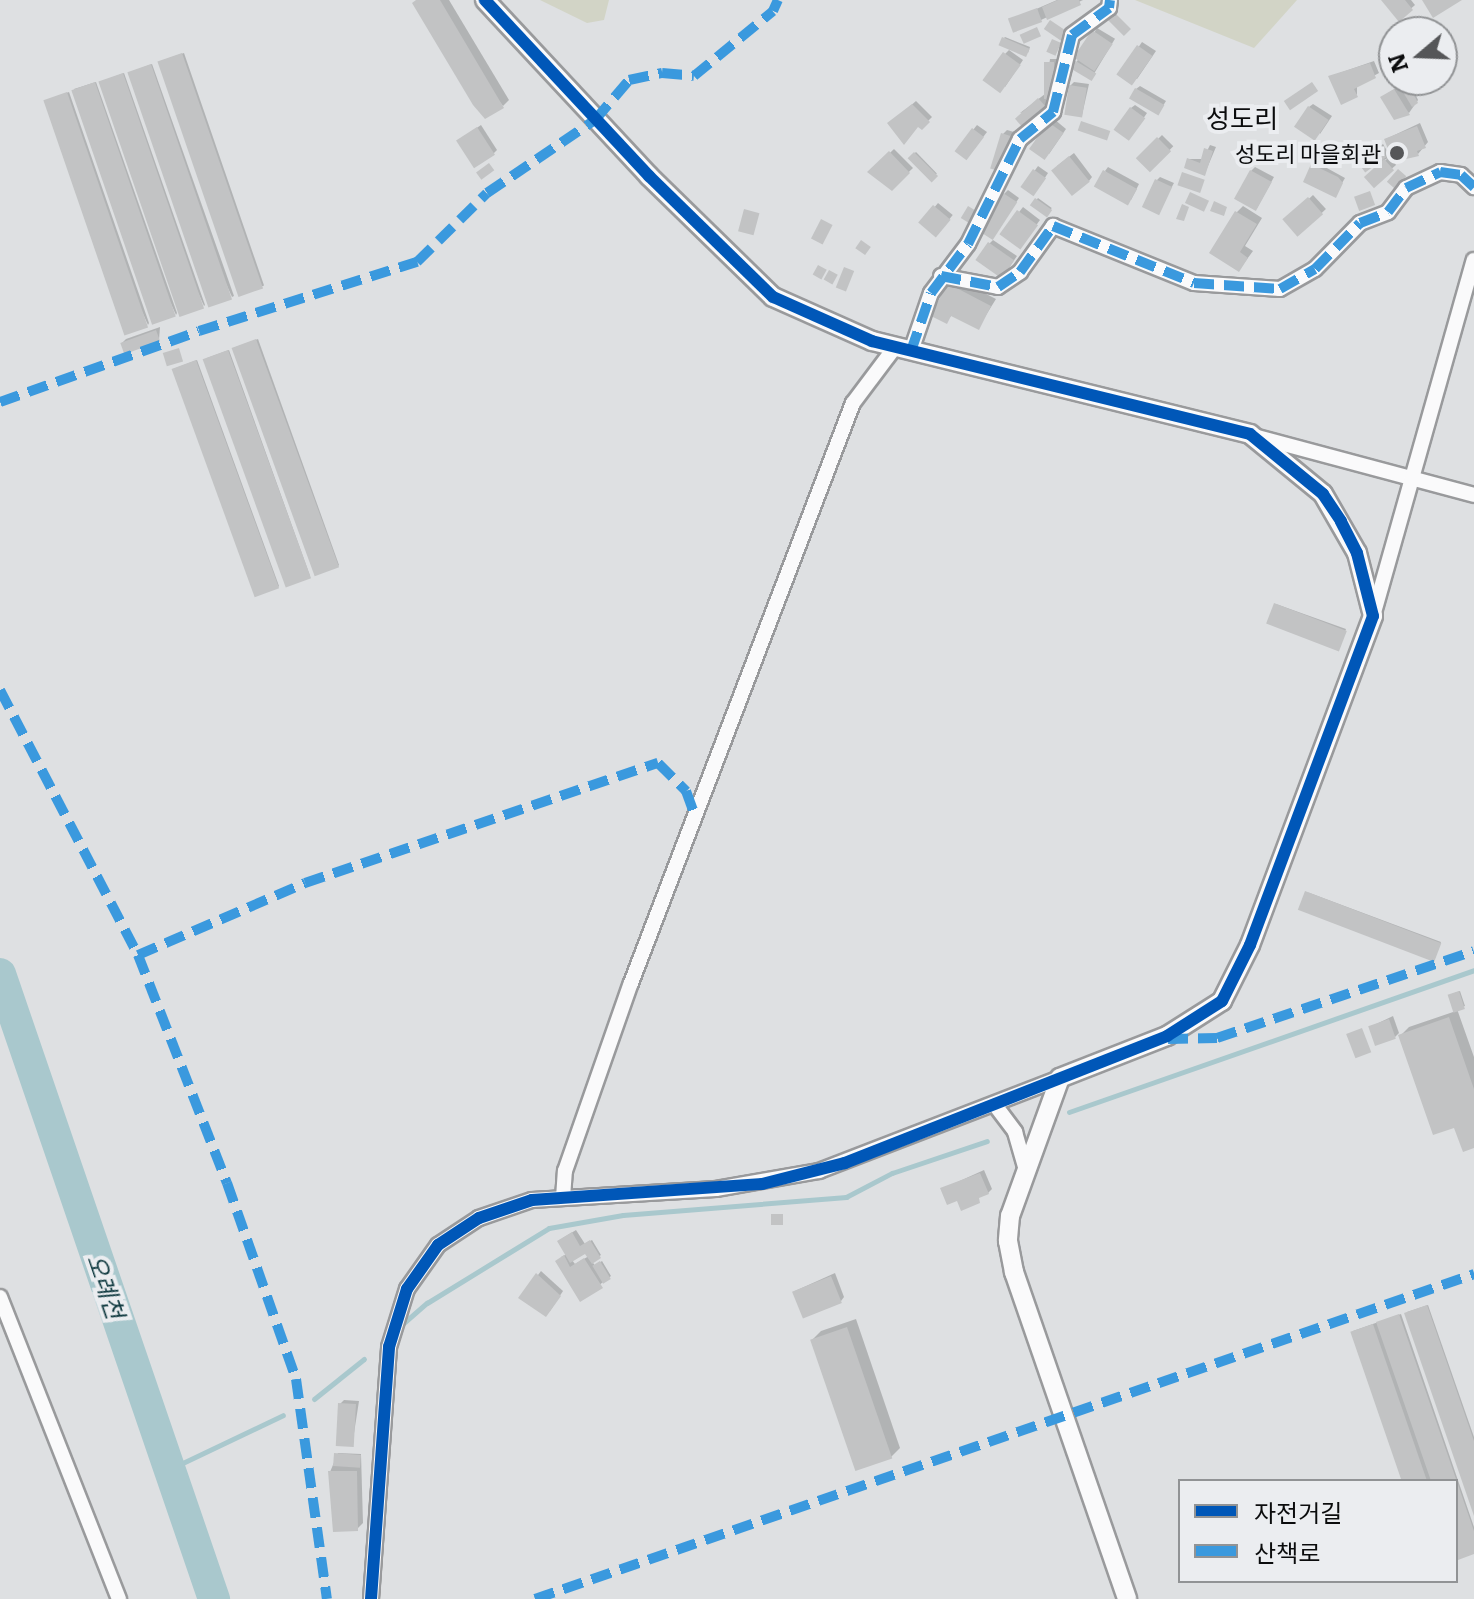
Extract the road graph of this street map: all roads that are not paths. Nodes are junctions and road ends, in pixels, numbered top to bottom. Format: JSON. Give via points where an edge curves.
{"nodes":[{"id":1,"x":485,"y":0,"type":"edge"},
{"id":2,"x":1110,"y":0,"type":"edge"},
{"id":3,"x":1474,"y":187,"type":"edge"},
{"id":4,"x":1474,"y":260,"type":"edge"},
{"id":5,"x":941,"y":276,"type":"junction"},
{"id":6,"x":903,"y":349,"type":"junction"},
{"id":7,"x":1250,"y":434,"type":"junction"},
{"id":8,"x":1414,"y":481,"type":"junction"},
{"id":9,"x":1474,"y":495,"type":"edge"},
{"id":10,"x":1373,"y":616,"type":"junction"},
{"id":11,"x":1060,"y":1078,"type":"junction"},
{"id":12,"x":995,"y":1105,"type":"junction"},
{"id":13,"x":1025,"y":1166,"type":"junction"},
{"id":14,"x":563,"y":1198,"type":"junction"},
{"id":15,"x":0,"y":1297,"type":"edge"},
{"id":16,"x":119,"y":1599,"type":"edge"},
{"id":17,"x":371,"y":1599,"type":"edge"},
{"id":18,"x":1127,"y":1599,"type":"edge"}],
"edges":[{"from":1,"to":6,"type":"street","via":[[659,186],[773,297]]},
{"from":2,"to":5,"type":"street","via":[[1109,8],[1072,35],[1053,112],[1020,139],[968,244]]},
{"from":3,"to":5,"type":"street","via":[[1461,175],[1440,172],[1406,188],[1388,212],[1360,223],[1315,269],[1280,289],[1194,283],[1053,226],[1020,272],[998,287]]},
{"from":4,"to":8,"type":"street"},
{"from":5,"to":6,"type":"street"},
{"from":6,"to":7,"type":"street"},
{"from":6,"to":14,"type":"street","via":[[853,403],[631,983],[565,1171]]},
{"from":7,"to":8,"type":"street"},
{"from":7,"to":10,"type":"street","via":[[1323,494],[1357,553]]},
{"from":8,"to":9,"type":"street"},
{"from":8,"to":10,"type":"street"},
{"from":10,"to":11,"type":"street","via":[[1250,945],[1222,1001],[1167,1036]]},
{"from":11,"to":12,"type":"street"},
{"from":11,"to":13,"type":"street"},
{"from":12,"to":13,"type":"street","via":[[1015,1132]]},
{"from":12,"to":14,"type":"street","via":[[845,1163],[776,1181]]},
{"from":13,"to":18,"type":"street","via":[[1010,1216],[1014,1272]]},
{"from":14,"to":17,"type":"street","via":[[532,1200],[479,1218],[438,1245],[407,1289],[389,1347]]},
{"from":15,"to":16,"type":"street"}]}
